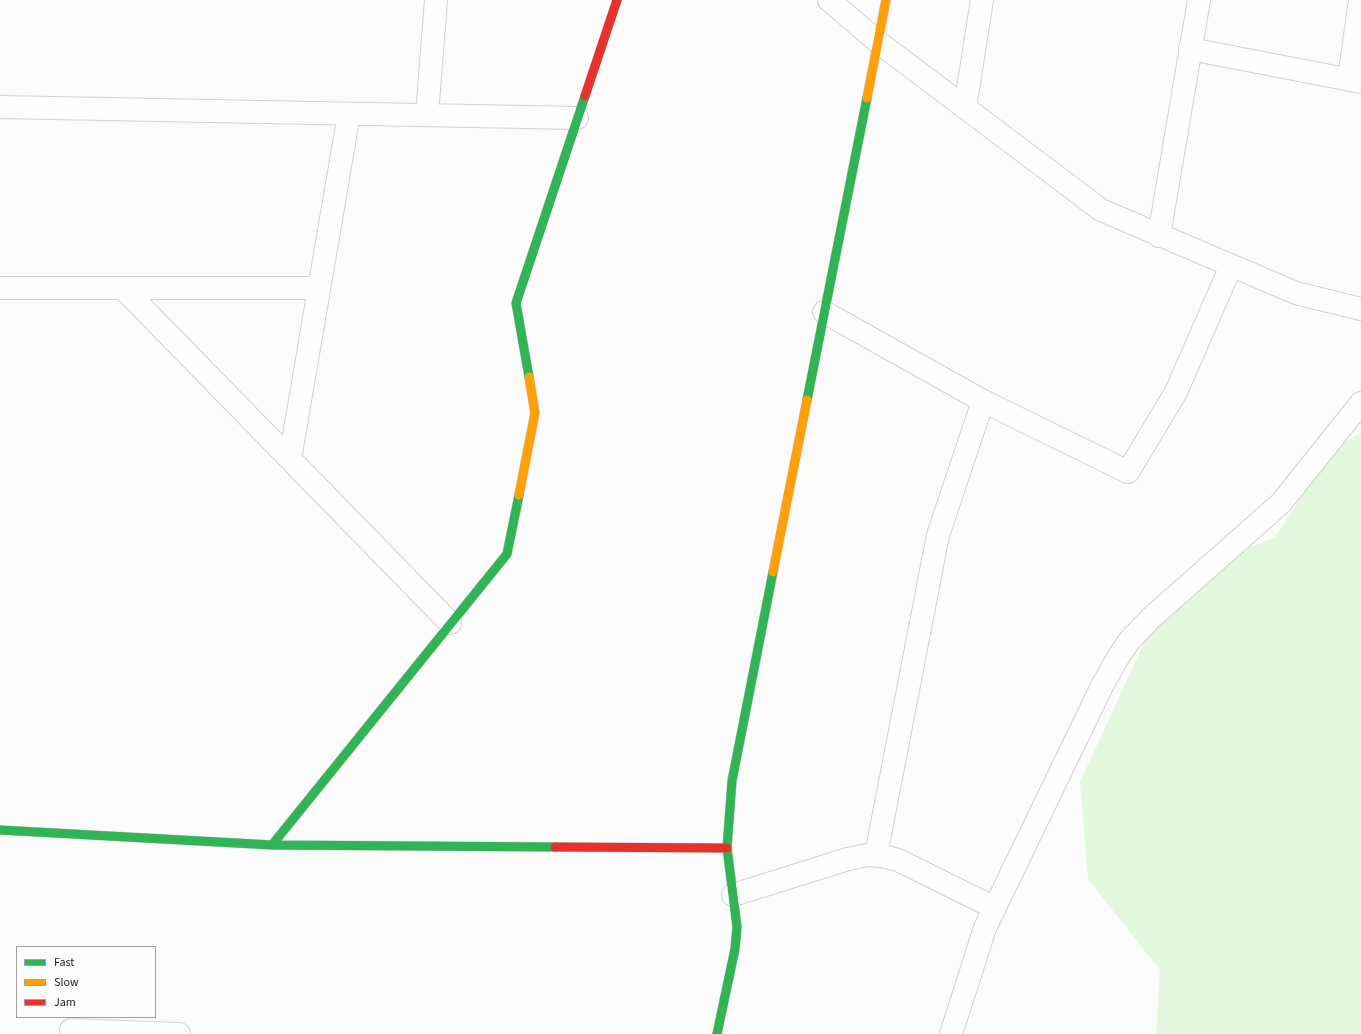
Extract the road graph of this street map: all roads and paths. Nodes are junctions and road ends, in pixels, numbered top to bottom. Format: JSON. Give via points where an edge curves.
{"nodes":[{"id":1,"x":436,"y":0,"type":"edge"},
{"id":2,"x":617,"y":0,"type":"edge"},
{"id":3,"x":829,"y":0,"type":"edge"},
{"id":4,"x":886,"y":0,"type":"edge"},
{"id":5,"x":982,"y":0,"type":"edge"},
{"id":6,"x":1199,"y":0,"type":"edge"},
{"id":7,"x":1360,"y":0,"type":"edge"},
{"id":8,"x":878,"y":42,"type":"junction"},
{"id":9,"x":1190,"y":49,"type":"junction"},
{"id":10,"x":1355,"y":81,"type":"edge"},
{"id":11,"x":0,"y":107,"type":"edge"},
{"id":12,"x":965,"y":108,"type":"junction"},
{"id":13,"x":349,"y":114,"type":"junction"},
{"id":14,"x":427,"y":115,"type":"junction"},
{"id":15,"x":577,"y":118,"type":"junction"},
{"id":16,"x":1159,"y":236,"type":"junction"},
{"id":17,"x":1231,"y":266,"type":"junction"},
{"id":18,"x":0,"y":288,"type":"edge"},
{"id":19,"x":124,"y":288,"type":"junction"},
{"id":20,"x":319,"y":288,"type":"junction"},
{"id":21,"x":1361,"y":309,"type":"edge"},
{"id":22,"x":824,"y":312,"type":"junction"},
{"id":23,"x":983,"y":401,"type":"junction"},
{"id":24,"x":1361,"y":403,"type":"edge"},
{"id":25,"x":290,"y":459,"type":"junction"},
{"id":26,"x":450,"y":623,"type":"junction"},
{"id":27,"x":0,"y":830,"type":"edge"},
{"id":28,"x":272,"y":844,"type":"junction"},
{"id":29,"x":727,"y":848,"type":"junction"},
{"id":30,"x":876,"y":855,"type":"junction"},
{"id":31,"x":734,"y":895,"type":"junction"},
{"id":32,"x":995,"y":908,"type":"junction"},
{"id":33,"x":71,"y":1030,"type":"dead end"},
{"id":34,"x":176,"y":1034,"type":"edge"},
{"id":35,"x":180,"y":1034,"type":"edge"},
{"id":36,"x":718,"y":1034,"type":"edge"},
{"id":37,"x":951,"y":1034,"type":"edge"}],
"edges":[{"from":1,"to":14,"type":"street"},
{"from":2,"to":15,"type":"street"},
{"from":3,"to":8,"type":"street"},
{"from":4,"to":8,"type":"street"},
{"from":5,"to":12,"type":"street"},
{"from":6,"to":9,"type":"street"},
{"from":7,"to":10,"type":"street"},
{"from":8,"to":12,"type":"street"},
{"from":8,"to":22,"type":"street"},
{"from":9,"to":10,"type":"street"},
{"from":9,"to":16,"type":"street"},
{"from":11,"to":13,"type":"street"},
{"from":12,"to":16,"type":"street","via":[[1100,210]]},
{"from":13,"to":14,"type":"street"},
{"from":13,"to":20,"type":"street"},
{"from":14,"to":15,"type":"street"},
{"from":15,"to":26,"type":"street","via":[[516,303],[535,413],[507,554]]},
{"from":16,"to":17,"type":"street"},
{"from":17,"to":21,"type":"street","via":[[1296,294]]},
{"from":17,"to":23,"type":"street","via":[[1176,392],[1128,472]]},
{"from":18,"to":19,"type":"street"},
{"from":19,"to":20,"type":"street"},
{"from":19,"to":25,"type":"street"},
{"from":20,"to":25,"type":"street"},
{"from":22,"to":23,"type":"street"},
{"from":22,"to":29,"type":"street","via":[[732,781]]},
{"from":23,"to":30,"type":"street","via":[[938,536]]},
{"from":24,"to":32,"type":"street","via":[[1281,502],[1151,618],[1130,641],[1102,686]]},
{"from":25,"to":26,"type":"street"},
{"from":26,"to":28,"type":"street"},
{"from":27,"to":28,"type":"street"},
{"from":28,"to":29,"type":"street"},
{"from":29,"to":31,"type":"street"},
{"from":30,"to":31,"type":"street","via":[[848,859]]},
{"from":30,"to":32,"type":"street","via":[[898,860]]},
{"from":31,"to":36,"type":"street","via":[[737,926],[735,949]]},
{"from":32,"to":37,"type":"street","via":[[985,928]]},
{"from":33,"to":34,"type":"street"},
{"from":34,"to":35,"type":"street"}]}
